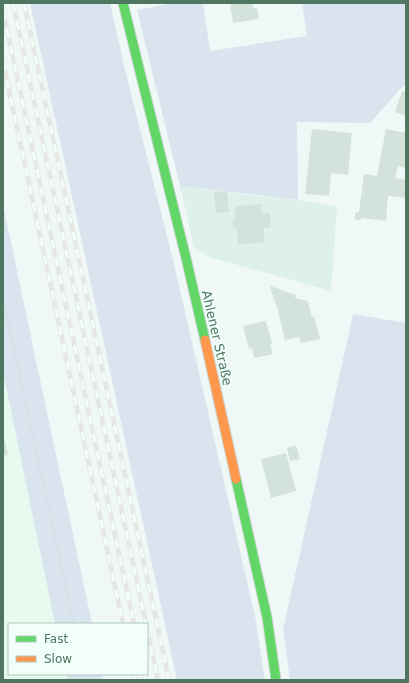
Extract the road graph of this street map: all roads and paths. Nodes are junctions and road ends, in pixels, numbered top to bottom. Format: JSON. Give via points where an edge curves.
{"nodes":[{"id":1,"x":123,"y":3,"type":"edge"},
{"id":2,"x":3,"y":300,"type":"edge"},
{"id":3,"x":74,"y":623,"type":"edge"},
{"id":4,"x":276,"y":680,"type":"edge"}],
"edges":[{"from":1,"to":4,"type":"main road","name":"Ahlener Straße","via":[[186,258],[267,617]]},
{"from":2,"to":3,"type":"path"}]}
